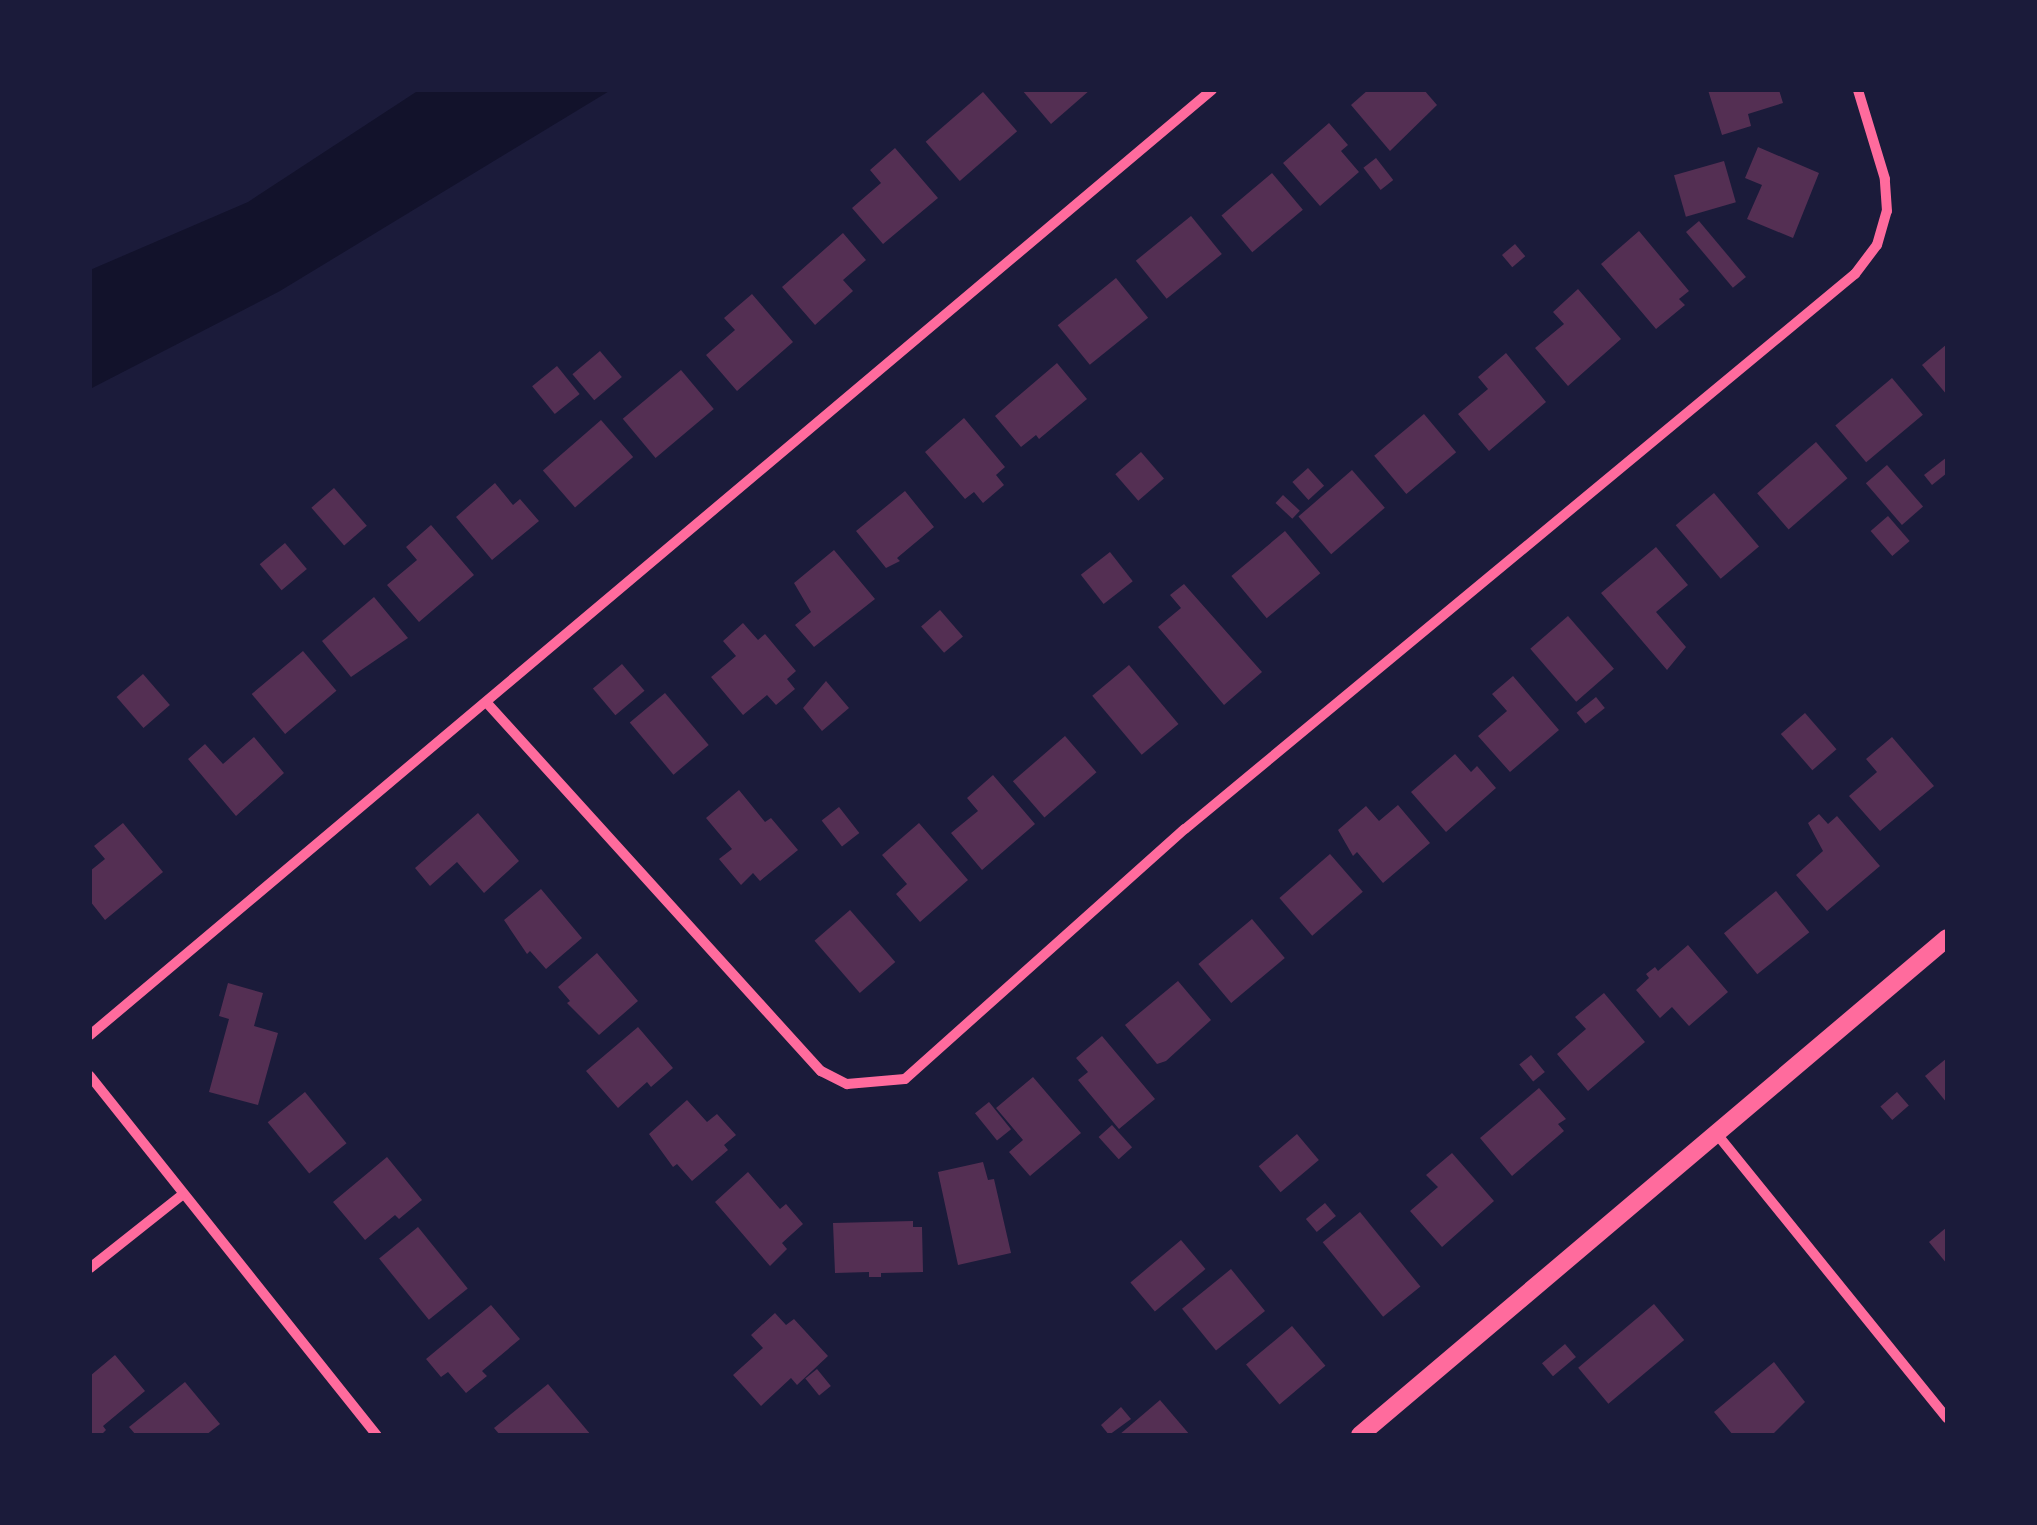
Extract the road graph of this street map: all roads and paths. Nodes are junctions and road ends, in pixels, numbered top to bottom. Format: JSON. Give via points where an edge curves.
{"nodes":[{"id":1,"x":1212,"y":90,"type":"edge"},
{"id":2,"x":1858,"y":90,"type":"edge"},
{"id":3,"x":487,"y":703,"type":"junction"},
{"id":4,"x":1947,"y":938,"type":"edge"},
{"id":5,"x":90,"y":1035,"type":"edge"},
{"id":6,"x":90,"y":1076,"type":"edge"},
{"id":7,"x":1716,"y":1134,"type":"junction"},
{"id":8,"x":182,"y":1196,"type":"junction"},
{"id":9,"x":90,"y":1268,"type":"edge"},
{"id":10,"x":1947,"y":1418,"type":"edge"},
{"id":11,"x":377,"y":1435,"type":"edge"},
{"id":12,"x":1360,"y":1435,"type":"edge"}],
"edges":[{"from":1,"to":3,"type":"street"},
{"from":2,"to":3,"type":"street","via":[[1885,180],[1887,211],[1877,245],[1856,274],[1185,830],[905,1079],[847,1084],[821,1071]]},
{"from":3,"to":5,"type":"street"},
{"from":4,"to":7,"type":"street"},
{"from":6,"to":8,"type":"street"},
{"from":7,"to":10,"type":"street"},
{"from":7,"to":12,"type":"street"},
{"from":8,"to":9,"type":"street"},
{"from":8,"to":11,"type":"street"}]}
